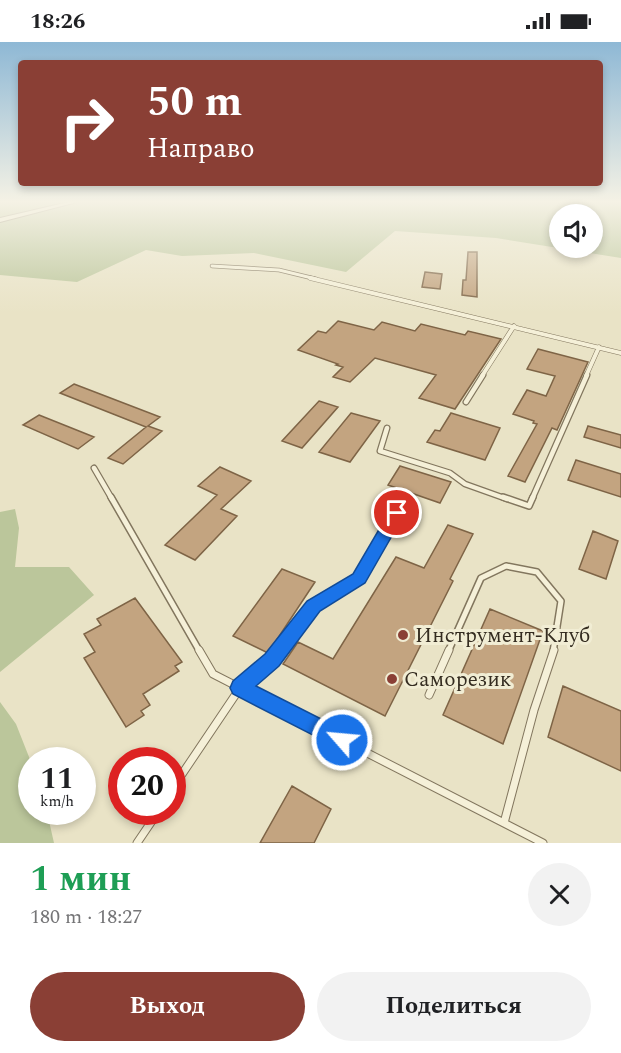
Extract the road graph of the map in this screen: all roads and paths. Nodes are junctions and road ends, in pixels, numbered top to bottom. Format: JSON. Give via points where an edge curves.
{"nodes":[{"id":1,"x":212,"y":266,"type":"dead end"},
{"id":2,"x":514,"y":326,"type":"junction"},
{"id":3,"x":599,"y":347,"type":"junction"},
{"id":4,"x":621,"y":352,"type":"edge"},
{"id":5,"x":466,"y":402,"type":"dead end"},
{"id":6,"x":387,"y":428,"type":"dead end"},
{"id":7,"x":94,"y":468,"type":"dead end"},
{"id":8,"x":397,"y":513,"type":"dead end"},
{"id":9,"x":240,"y":688,"type":"junction"},
{"id":10,"x":429,"y":695,"type":"dead end"},
{"id":11,"x":186,"y":768,"type":"edge"},
{"id":12,"x":504,"y":823,"type":"junction"},
{"id":13,"x":149,"y":825,"type":"edge"},
{"id":14,"x":137,"y":843,"type":"edge"},
{"id":15,"x":543,"y":843,"type":"edge"}],
"edges":[{"from":1,"to":2,"type":"lane","via":[[279,270]]},
{"from":2,"to":3,"type":"lane"},
{"from":2,"to":5,"type":"lane"},
{"from":3,"to":4,"type":"lane"},
{"from":3,"to":6,"type":"lane","via":[[530,506],[380,451]]},
{"from":7,"to":9,"type":"lane","via":[[213,674]]},
{"from":8,"to":9,"type":"lane","via":[[359,578],[314,606],[272,660]]},
{"from":9,"to":11,"type":"lane"},
{"from":9,"to":12,"type":"lane"},
{"from":10,"to":12,"type":"lane","via":[[481,578],[506,566],[537,572],[561,601],[556,644]]},
{"from":12,"to":15,"type":"lane"},
{"from":13,"to":14,"type":"lane"}]}
